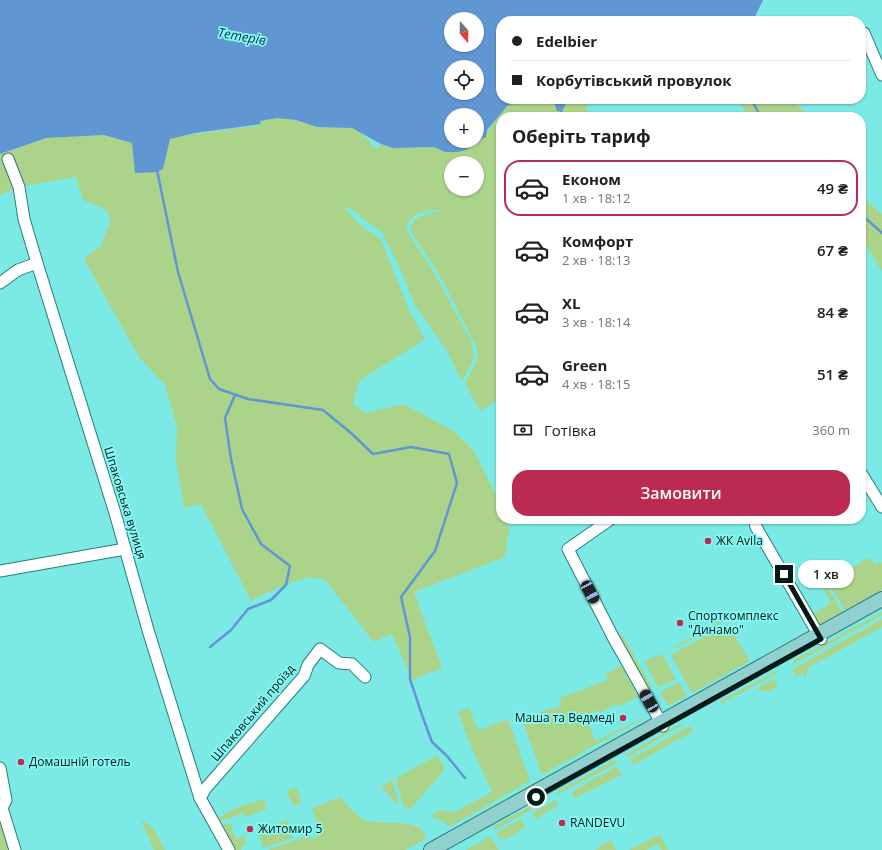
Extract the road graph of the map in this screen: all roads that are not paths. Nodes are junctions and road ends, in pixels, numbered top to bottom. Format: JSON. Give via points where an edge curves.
{"nodes":[{"id":1,"x":866,"y":38,"type":"edge"},
{"id":2,"x":882,"y":75,"type":"edge"},
{"id":3,"x":8,"y":159,"type":"dead end"},
{"id":4,"x":36,"y":262,"type":"junction"},
{"id":5,"x":0,"y":283,"type":"edge"},
{"id":6,"x":866,"y":481,"type":"edge"},
{"id":7,"x":882,"y":507,"type":"edge"},
{"id":8,"x":604,"y":524,"type":"edge"},
{"id":9,"x":756,"y":524,"type":"edge"},
{"id":10,"x":125,"y":549,"type":"junction"},
{"id":11,"x":0,"y":571,"type":"edge"},
{"id":12,"x":882,"y":599,"type":"edge"},
{"id":13,"x":882,"y":605,"type":"edge"},
{"id":14,"x":820,"y":637,"type":"junction"},
{"id":15,"x":365,"y":677,"type":"dead end"},
{"id":16,"x":662,"y":724,"type":"junction"},
{"id":17,"x":0,"y":768,"type":"edge"},
{"id":18,"x":200,"y":798,"type":"junction"},
{"id":19,"x":15,"y":850,"type":"edge"},
{"id":20,"x":230,"y":850,"type":"edge"},
{"id":21,"x":431,"y":850,"type":"edge"},
{"id":22,"x":440,"y":850,"type":"edge"}],
"edges":[{"from":1,"to":2,"type":"street"},
{"from":3,"to":4,"type":"street","name":"Шпаковська вулиця","via":[[19,187],[24,219]]},
{"from":4,"to":5,"type":"street","via":[[18,270]]},
{"from":4,"to":10,"type":"street","name":"Шпаковська вулиця"},
{"from":6,"to":7,"type":"street"},
{"from":8,"to":16,"type":"street","via":[[568,549]]},
{"from":9,"to":14,"type":"street"},
{"from":10,"to":11,"type":"street"},
{"from":10,"to":18,"type":"street","name":"Шпаковська вулиця"},
{"from":12,"to":14,"type":"main road"},
{"from":13,"to":14,"type":"main road"},
{"from":14,"to":16,"type":"main road"},
{"from":15,"to":18,"type":"street","name":"Шпаковський проїзд","via":[[352,664],[339,663],[320,649],[308,665],[304,676]]},
{"from":16,"to":21,"type":"main road"},
{"from":16,"to":22,"type":"main road"},
{"from":17,"to":19,"type":"street","via":[[6,800],[2,808]]},
{"from":18,"to":20,"type":"street","name":"Шпаковська вулиця"}]}
